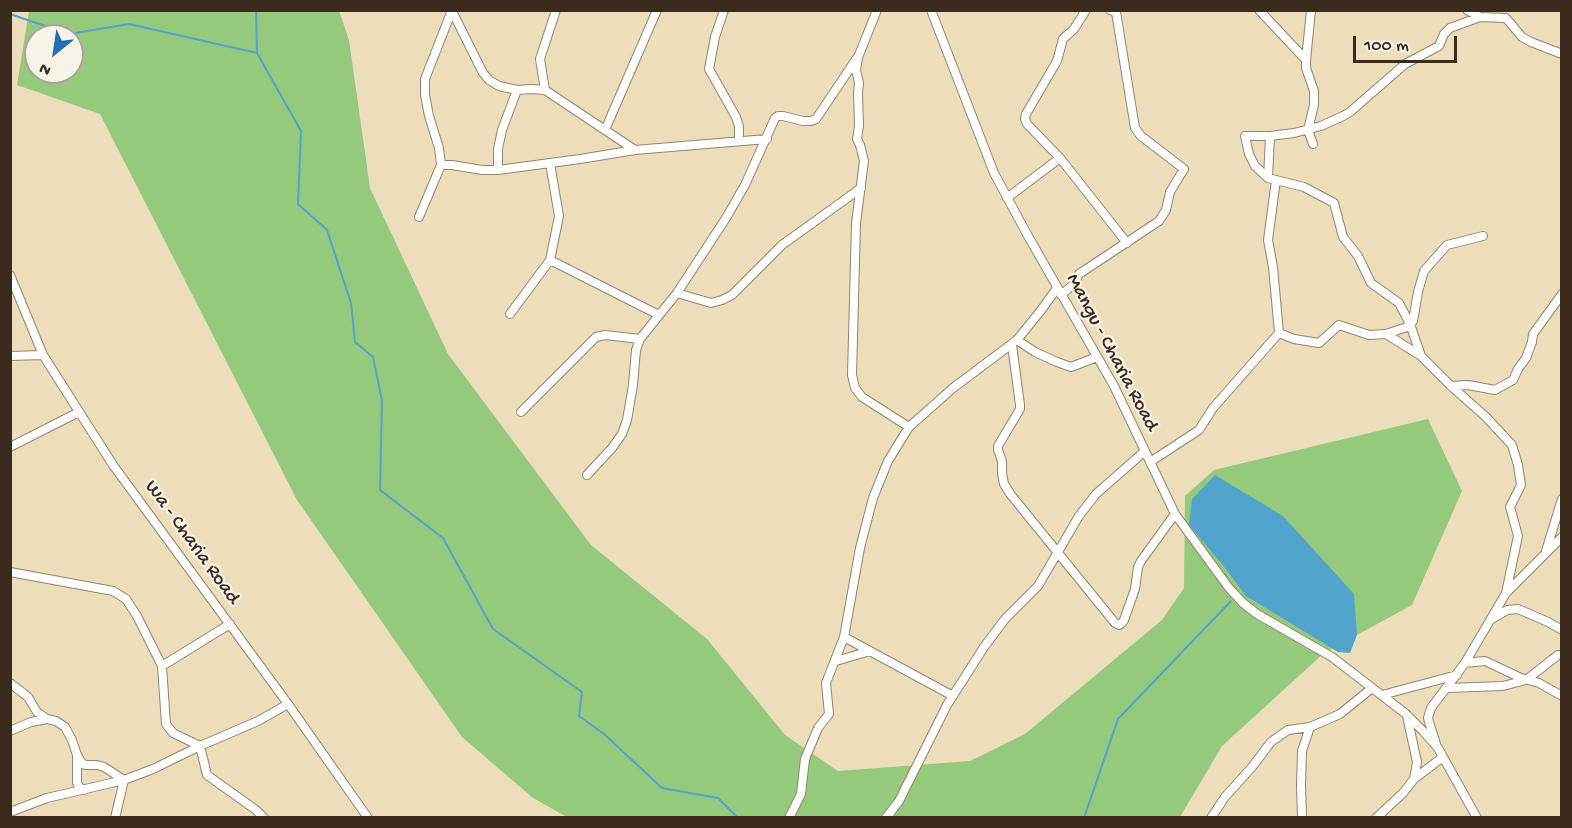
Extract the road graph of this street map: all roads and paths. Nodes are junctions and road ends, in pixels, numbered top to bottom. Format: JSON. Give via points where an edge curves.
{"nodes":[{"id":1,"x":556,"y":10,"type":"edge"},
{"id":2,"x":657,"y":10,"type":"edge"},
{"id":3,"x":724,"y":10,"type":"edge"},
{"id":4,"x":877,"y":10,"type":"edge"},
{"id":5,"x":931,"y":10,"type":"edge"},
{"id":6,"x":1086,"y":10,"type":"edge"},
{"id":7,"x":1110,"y":10,"type":"edge"},
{"id":8,"x":1259,"y":10,"type":"edge"},
{"id":9,"x":1311,"y":10,"type":"edge"},
{"id":10,"x":1467,"y":10,"type":"edge"},
{"id":11,"x":452,"y":11,"type":"edge"},
{"id":12,"x":1507,"y":14,"type":"edge"},
{"id":13,"x":1480,"y":17,"type":"junction"},
{"id":14,"x":1562,"y":54,"type":"edge"},
{"id":15,"x":859,"y":55,"type":"junction"},
{"id":16,"x":1306,"y":60,"type":"junction"},
{"id":17,"x":517,"y":90,"type":"junction"},
{"id":18,"x":545,"y":90,"type":"junction"},
{"id":19,"x":605,"y":130,"type":"junction"},
{"id":20,"x":1308,"y":130,"type":"junction"},
{"id":21,"x":1270,"y":136,"type":"junction"},
{"id":22,"x":767,"y":139,"type":"junction"},
{"id":23,"x":739,"y":140,"type":"junction"},
{"id":24,"x":1313,"y":144,"type":"dead end"},
{"id":25,"x":635,"y":150,"type":"junction"},
{"id":26,"x":1060,"y":158,"type":"junction"},
{"id":27,"x":550,"y":163,"type":"junction"},
{"id":28,"x":441,"y":165,"type":"junction"},
{"id":29,"x":498,"y":170,"type":"junction"},
{"id":30,"x":1272,"y":179,"type":"junction"},
{"id":31,"x":861,"y":188,"type":"junction"},
{"id":32,"x":1007,"y":198,"type":"junction"},
{"id":33,"x":419,"y":217,"type":"dead end"},
{"id":34,"x":1483,"y":236,"type":"dead end"},
{"id":35,"x":1126,"y":243,"type":"junction"},
{"id":36,"x":550,"y":260,"type":"junction"},
{"id":37,"x":10,"y":275,"type":"edge"},
{"id":38,"x":1059,"y":291,"type":"junction"},
{"id":39,"x":677,"y":293,"type":"junction"},
{"id":40,"x":1562,"y":294,"type":"edge"},
{"id":41,"x":510,"y":314,"type":"dead end"},
{"id":42,"x":659,"y":315,"type":"junction"},
{"id":43,"x":1410,"y":324,"type":"junction"},
{"id":44,"x":1279,"y":333,"type":"junction"},
{"id":45,"x":1386,"y":334,"type":"junction"},
{"id":46,"x":640,"y":339,"type":"junction"},
{"id":47,"x":1014,"y":343,"type":"junction"},
{"id":48,"x":43,"y":355,"type":"junction"},
{"id":49,"x":10,"y":356,"type":"edge"},
{"id":50,"x":1421,"y":356,"type":"junction"},
{"id":51,"x":1097,"y":357,"type":"junction"},
{"id":52,"x":1451,"y":386,"type":"junction"},
{"id":53,"x":79,"y":412,"type":"junction"},
{"id":54,"x":521,"y":412,"type":"dead end"},
{"id":55,"x":909,"y":427,"type":"junction"},
{"id":56,"x":10,"y":447,"type":"edge"},
{"id":57,"x":1144,"y":450,"type":"junction"},
{"id":58,"x":1150,"y":462,"type":"junction"},
{"id":59,"x":587,"y":475,"type":"dead end"},
{"id":60,"x":1562,"y":499,"type":"edge"},
{"id":61,"x":1175,"y":514,"type":"junction"},
{"id":62,"x":1562,"y":537,"type":"edge"},
{"id":63,"x":1059,"y":552,"type":"junction"},
{"id":64,"x":1544,"y":555,"type":"junction"},
{"id":65,"x":10,"y":572,"type":"edge"},
{"id":66,"x":1506,"y":593,"type":"junction"},
{"id":67,"x":1491,"y":619,"type":"junction"},
{"id":68,"x":230,"y":624,"type":"junction"},
{"id":69,"x":1562,"y":630,"type":"edge"},
{"id":70,"x":844,"y":637,"type":"junction"},
{"id":71,"x":1479,"y":642,"type":"junction"},
{"id":72,"x":870,"y":651,"type":"junction"},
{"id":73,"x":1562,"y":655,"type":"edge"},
{"id":74,"x":836,"y":661,"type":"junction"},
{"id":75,"x":1485,"y":661,"type":"junction"},
{"id":76,"x":1465,"y":663,"type":"junction"},
{"id":77,"x":162,"y":666,"type":"junction"},
{"id":78,"x":1456,"y":675,"type":"junction"},
{"id":79,"x":1526,"y":680,"type":"junction"},
{"id":80,"x":10,"y":683,"type":"edge"},
{"id":81,"x":1372,"y":688,"type":"junction"},
{"id":82,"x":1447,"y":688,"type":"junction"},
{"id":83,"x":1382,"y":695,"type":"junction"},
{"id":84,"x":953,"y":696,"type":"junction"},
{"id":85,"x":1562,"y":696,"type":"edge"},
{"id":86,"x":288,"y":704,"type":"junction"},
{"id":87,"x":1406,"y":714,"type":"junction"},
{"id":88,"x":47,"y":719,"type":"junction"},
{"id":89,"x":1310,"y":728,"type":"junction"},
{"id":90,"x":10,"y":731,"type":"edge"},
{"id":91,"x":200,"y":746,"type":"junction"},
{"id":92,"x":1438,"y":748,"type":"junction"},
{"id":93,"x":77,"y":755,"type":"junction"},
{"id":94,"x":1443,"y":757,"type":"junction"},
{"id":95,"x":1414,"y":779,"type":"junction"},
{"id":96,"x":124,"y":780,"type":"junction"},
{"id":97,"x":84,"y":790,"type":"junction"},
{"id":98,"x":10,"y":812,"type":"edge"},
{"id":99,"x":115,"y":818,"type":"edge"},
{"id":100,"x":264,"y":818,"type":"edge"},
{"id":101,"x":368,"y":818,"type":"edge"},
{"id":102,"x":789,"y":818,"type":"edge"},
{"id":103,"x":886,"y":818,"type":"edge"},
{"id":104,"x":1211,"y":818,"type":"edge"},
{"id":105,"x":1302,"y":818,"type":"edge"},
{"id":106,"x":1376,"y":818,"type":"edge"},
{"id":107,"x":1477,"y":818,"type":"edge"}],
"edges":[{"from":1,"to":18,"type":"street","via":[[540,59]]},
{"from":2,"to":19,"type":"street"},
{"from":3,"to":23,"type":"street","via":[[709,69],[736,117]]},
{"from":4,"to":15,"type":"street"},
{"from":5,"to":32,"type":"street","name":"Mangu - Charia Road","via":[[987,158]]},
{"from":6,"to":26,"type":"street","via":[[1063,39],[1057,61],[1025,119]]},
{"from":7,"to":35,"type":"street","via":[[1116,12],[1135,128],[1185,169],[1170,192],[1163,217]]},
{"from":8,"to":16,"type":"street"},
{"from":9,"to":16,"type":"street"},
{"from":10,"to":13,"type":"street"},
{"from":11,"to":17,"type":"street","via":[[483,73],[499,86]]},
{"from":11,"to":28,"type":"street","via":[[425,79]]},
{"from":12,"to":13,"type":"street"},
{"from":12,"to":14,"type":"street","via":[[1522,37]]},
{"from":13,"to":20,"type":"street","via":[[1450,28],[1439,46],[1405,64],[1350,112]]},
{"from":15,"to":22,"type":"street","via":[[816,119],[803,121],[778,116]]},
{"from":15,"to":31,"type":"street","via":[[857,139],[864,161]]},
{"from":16,"to":20,"type":"street","via":[[1314,91]]},
{"from":17,"to":18,"type":"street"},
{"from":17,"to":29,"type":"street","via":[[502,130]]},
{"from":18,"to":19,"type":"street"},
{"from":19,"to":25,"type":"street"},
{"from":20,"to":21,"type":"street"},
{"from":20,"to":24,"type":"street"},
{"from":21,"to":30,"type":"street"},
{"from":21,"to":30,"type":"street","via":[[1245,136],[1255,166]]},
{"from":22,"to":23,"type":"street"},
{"from":22,"to":39,"type":"street","via":[[745,186]]},
{"from":23,"to":25,"type":"street"},
{"from":25,"to":27,"type":"street"},
{"from":26,"to":32,"type":"street"},
{"from":26,"to":35,"type":"street"},
{"from":27,"to":29,"type":"street"},
{"from":27,"to":36,"type":"street","via":[[560,216]]},
{"from":28,"to":29,"type":"street"},
{"from":28,"to":33,"type":"street"},
{"from":30,"to":43,"type":"street","via":[[1304,187],[1334,203],[1343,237],[1356,252],[1371,283],[1399,303]]},
{"from":30,"to":44,"type":"street","via":[[1268,240]]},
{"from":31,"to":39,"type":"street","via":[[782,245],[732,295],[711,303]]},
{"from":31,"to":55,"type":"street","via":[[856,223],[852,375],[862,397]]},
{"from":32,"to":38,"type":"street","name":"Mangu - Charia Road"},
{"from":34,"to":43,"type":"street","via":[[1447,245],[1424,272]]},
{"from":35,"to":38,"type":"street","via":[[1079,274],[1074,284]]},
{"from":36,"to":41,"type":"street"},
{"from":36,"to":42,"type":"street"},
{"from":37,"to":48,"type":"street","name":"Wa - Charia Road"},
{"from":38,"to":47,"type":"street"},
{"from":38,"to":51,"type":"street","name":"Mangu - Charia Road"},
{"from":39,"to":42,"type":"street"},
{"from":40,"to":52,"type":"street","via":[[1533,334],[1526,358],[1513,380],[1495,390]]},
{"from":42,"to":46,"type":"street"},
{"from":43,"to":45,"type":"street"},
{"from":43,"to":50,"type":"street"},
{"from":44,"to":45,"type":"street","via":[[1319,343],[1339,326]]},
{"from":44,"to":58,"type":"street","via":[[1213,408],[1199,430]]},
{"from":45,"to":50,"type":"street"},
{"from":46,"to":54,"type":"street","via":[[596,337]]},
{"from":46,"to":59,"type":"street","via":[[622,434]]},
{"from":47,"to":51,"type":"street","via":[[1071,367]]},
{"from":47,"to":55,"type":"street"},
{"from":47,"to":63,"type":"street","via":[[1020,409],[998,446],[1004,484]]},
{"from":48,"to":49,"type":"street"},
{"from":48,"to":53,"type":"street","name":"Wa - Charia Road"},
{"from":50,"to":52,"type":"street"},
{"from":51,"to":57,"type":"street","name":"Mangu - Charia Road"},
{"from":52,"to":66,"type":"street","via":[[1512,445],[1518,465],[1521,485],[1510,507],[1518,536]]},
{"from":53,"to":56,"type":"street"},
{"from":53,"to":68,"type":"street","name":"Wa - Charia Road","via":[[113,465]]},
{"from":55,"to":70,"type":"street","via":[[888,460],[873,498],[857,559]]},
{"from":57,"to":58,"type":"street","name":"Mangu - Charia Road"},
{"from":57,"to":63,"type":"street","via":[[1096,494]]},
{"from":58,"to":61,"type":"street","name":"Mangu - Charia Road"},
{"from":60,"to":64,"type":"street"},
{"from":61,"to":63,"type":"street","via":[[1138,567],[1135,589],[1119,625]]},
{"from":61,"to":81,"type":"street","name":"Mangu - Charia Road","via":[[1243,603],[1332,657]]},
{"from":62,"to":64,"type":"street"},
{"from":63,"to":84,"type":"street","via":[[1038,586],[1005,619],[977,657]]},
{"from":64,"to":66,"type":"street"},
{"from":65,"to":77,"type":"street","via":[[113,591],[126,599]]},
{"from":66,"to":67,"type":"street"},
{"from":67,"to":69,"type":"street","via":[[1518,609]]},
{"from":67,"to":71,"type":"street"},
{"from":68,"to":77,"type":"street"},
{"from":68,"to":86,"type":"street","name":"Wa - Charia Road"},
{"from":70,"to":72,"type":"street"},
{"from":70,"to":74,"type":"street"},
{"from":71,"to":75,"type":"street"},
{"from":71,"to":76,"type":"street"},
{"from":72,"to":74,"type":"street"},
{"from":72,"to":84,"type":"street"},
{"from":73,"to":79,"type":"street"},
{"from":74,"to":102,"type":"street","via":[[826,683],[829,714],[818,728],[805,759],[801,794]]},
{"from":75,"to":76,"type":"street"},
{"from":75,"to":79,"type":"street"},
{"from":76,"to":78,"type":"street"},
{"from":77,"to":91,"type":"street","via":[[166,724],[173,733]]},
{"from":78,"to":82,"type":"street"},
{"from":78,"to":83,"type":"street"},
{"from":79,"to":82,"type":"street","via":[[1503,686]]},
{"from":79,"to":85,"type":"street"},
{"from":80,"to":88,"type":"street"},
{"from":81,"to":83,"type":"street","name":"Mangu - Charia Road"},
{"from":81,"to":89,"type":"street","via":[[1340,714]]},
{"from":82,"to":92,"type":"street","via":[[1428,718]]},
{"from":83,"to":87,"type":"street","name":"Mangu - Charia Road"},
{"from":84,"to":103,"type":"street","via":[[899,801]]},
{"from":86,"to":91,"type":"street"},
{"from":86,"to":101,"type":"street","name":"Wa - Charia Road"},
{"from":87,"to":92,"type":"street","name":"Mangu - Charia Road"},
{"from":87,"to":95,"type":"street","via":[[1417,762]]},
{"from":88,"to":90,"type":"street"},
{"from":88,"to":93,"type":"street","via":[[65,727]]},
{"from":89,"to":104,"type":"street","via":[[1288,730],[1271,742]]},
{"from":89,"to":105,"type":"street","via":[[1302,751]]},
{"from":91,"to":96,"type":"street"},
{"from":91,"to":100,"type":"street","via":[[207,775]]},
{"from":92,"to":94,"type":"street"},
{"from":93,"to":96,"type":"street","via":[[85,765],[104,767]]},
{"from":93,"to":97,"type":"street","via":[[77,783]]},
{"from":94,"to":95,"type":"street"},
{"from":94,"to":107,"type":"street"},
{"from":95,"to":106,"type":"street"},
{"from":96,"to":97,"type":"street"},
{"from":96,"to":99,"type":"street"},
{"from":97,"to":98,"type":"street"}]}
